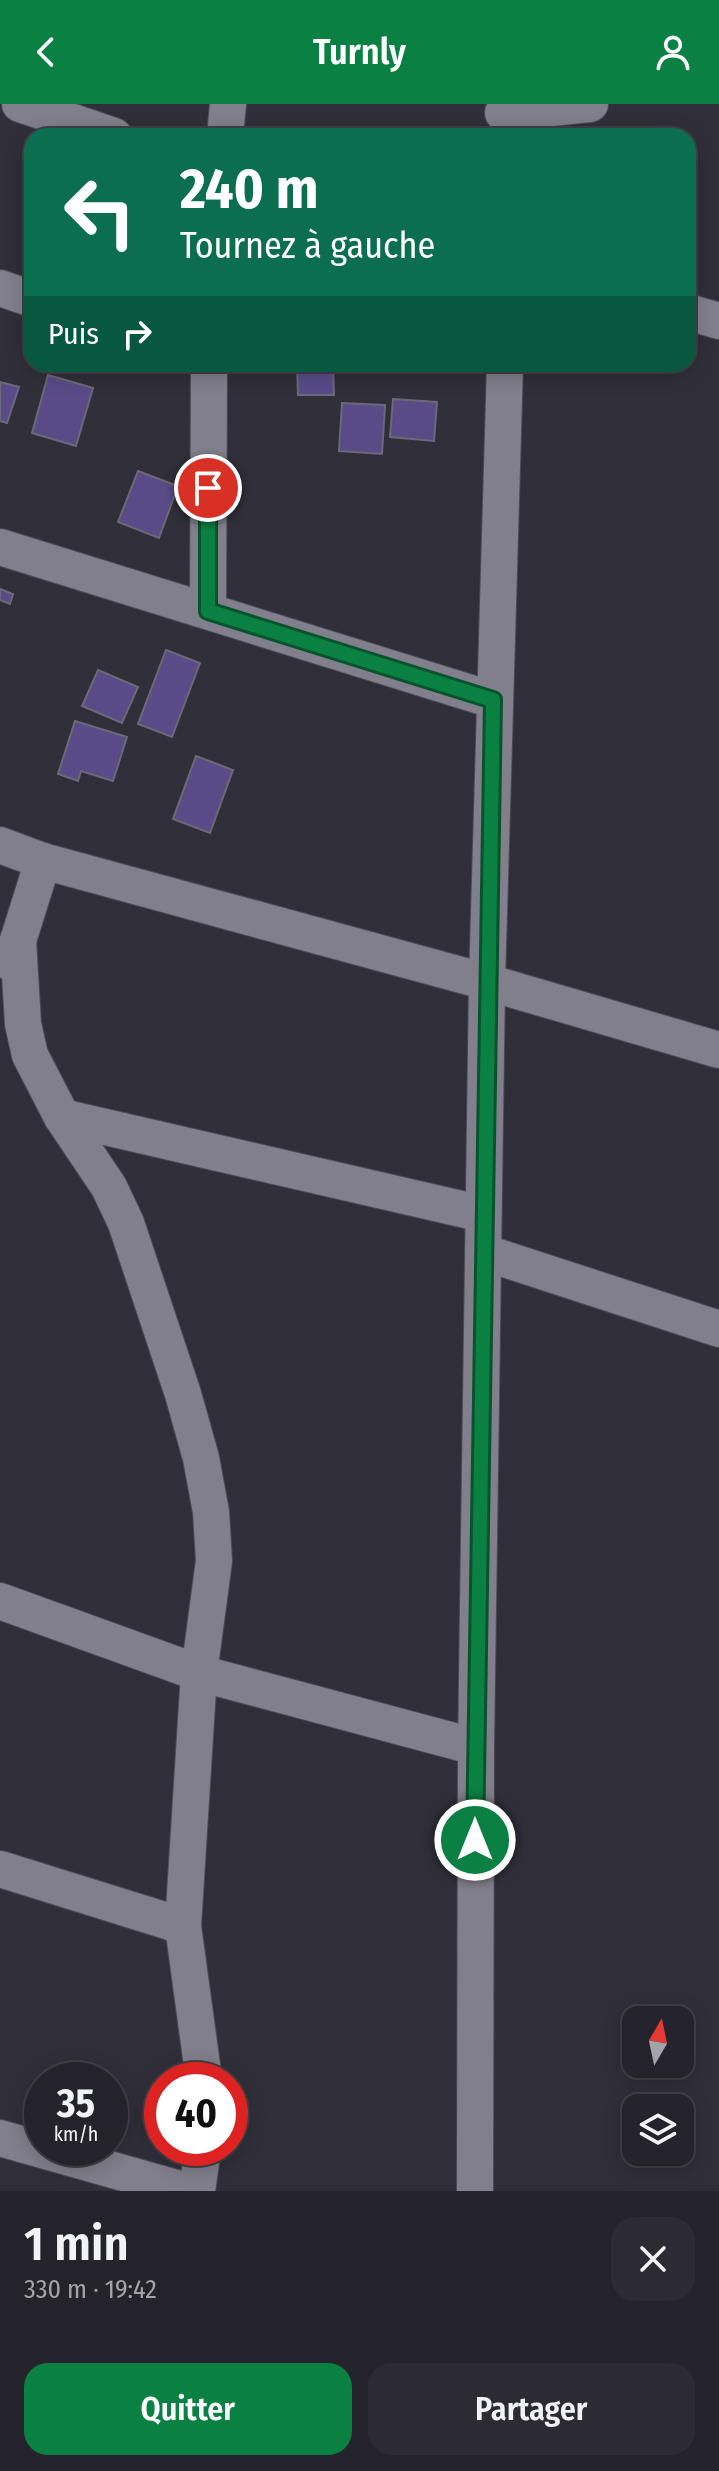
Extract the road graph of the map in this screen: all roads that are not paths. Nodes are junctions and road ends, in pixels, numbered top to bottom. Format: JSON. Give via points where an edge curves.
{"nodes":[{"id":1,"x":20,"y":104,"type":"edge"},
{"id":2,"x":228,"y":104,"type":"edge"},
{"id":3,"x":590,"y":104,"type":"edge"},
{"id":4,"x":503,"y":118,"type":"edge"},
{"id":5,"x":90,"y":128,"type":"edge"},
{"id":6,"x":226,"y":128,"type":"edge"},
{"id":7,"x":0,"y":288,"type":"edge"},
{"id":8,"x":24,"y":296,"type":"edge"},
{"id":9,"x":696,"y":314,"type":"edge"},
{"id":10,"x":719,"y":321,"type":"edge"},
{"id":11,"x":209,"y":372,"type":"edge"},
{"id":12,"x":505,"y":372,"type":"edge"},
{"id":13,"x":0,"y":547,"type":"edge"},
{"id":14,"x":208,"y":611,"type":"junction"},
{"id":15,"x":493,"y":700,"type":"junction"},
{"id":16,"x":0,"y":845,"type":"edge"},
{"id":17,"x":43,"y":861,"type":"junction"},
{"id":18,"x":18,"y":940,"type":"junction"},
{"id":19,"x":487,"y":982,"type":"junction"},
{"id":20,"x":0,"y":999,"type":"edge"},
{"id":21,"x":719,"y":1050,"type":"edge"},
{"id":22,"x":62,"y":1117,"type":"junction"},
{"id":23,"x":483,"y":1214,"type":"junction"},
{"id":24,"x":483,"y":1252,"type":"junction"},
{"id":25,"x":719,"y":1329,"type":"edge"},
{"id":26,"x":0,"y":1601,"type":"edge"},
{"id":27,"x":199,"y":1673,"type":"junction"},
{"id":28,"x":476,"y":1747,"type":"junction"},
{"id":29,"x":0,"y":1869,"type":"edge"},
{"id":30,"x":183,"y":1926,"type":"junction"},
{"id":31,"x":202,"y":2062,"type":"edge"},
{"id":32,"x":0,"y":2138,"type":"edge"},
{"id":33,"x":200,"y":2166,"type":"edge"},
{"id":34,"x":187,"y":2191,"type":"edge"},
{"id":35,"x":197,"y":2191,"type":"edge"},
{"id":36,"x":475,"y":2191,"type":"edge"}],
"edges":[{"from":1,"to":5,"type":"street"},
{"from":2,"to":6,"type":"street"},
{"from":3,"to":4,"type":"street"},
{"from":7,"to":8,"type":"street"},
{"from":9,"to":10,"type":"street"},
{"from":11,"to":14,"type":"street"},
{"from":12,"to":15,"type":"street"},
{"from":13,"to":14,"type":"street"},
{"from":14,"to":15,"type":"street"},
{"from":15,"to":19,"type":"street"},
{"from":16,"to":17,"type":"street"},
{"from":17,"to":18,"type":"street"},
{"from":17,"to":19,"type":"street"},
{"from":18,"to":20,"type":"street"},
{"from":18,"to":22,"type":"street","via":[[30,1055]]},
{"from":19,"to":21,"type":"street"},
{"from":19,"to":23,"type":"street"},
{"from":22,"to":23,"type":"street"},
{"from":22,"to":27,"type":"street","via":[[109,1187],[126,1223],[201,1458],[214,1561]]},
{"from":23,"to":24,"type":"street"},
{"from":24,"to":25,"type":"street"},
{"from":24,"to":28,"type":"street"},
{"from":26,"to":27,"type":"street"},
{"from":27,"to":28,"type":"street"},
{"from":27,"to":30,"type":"street"},
{"from":28,"to":36,"type":"street"},
{"from":29,"to":30,"type":"street"},
{"from":30,"to":31,"type":"street"},
{"from":32,"to":34,"type":"street"},
{"from":33,"to":35,"type":"street"}]}
